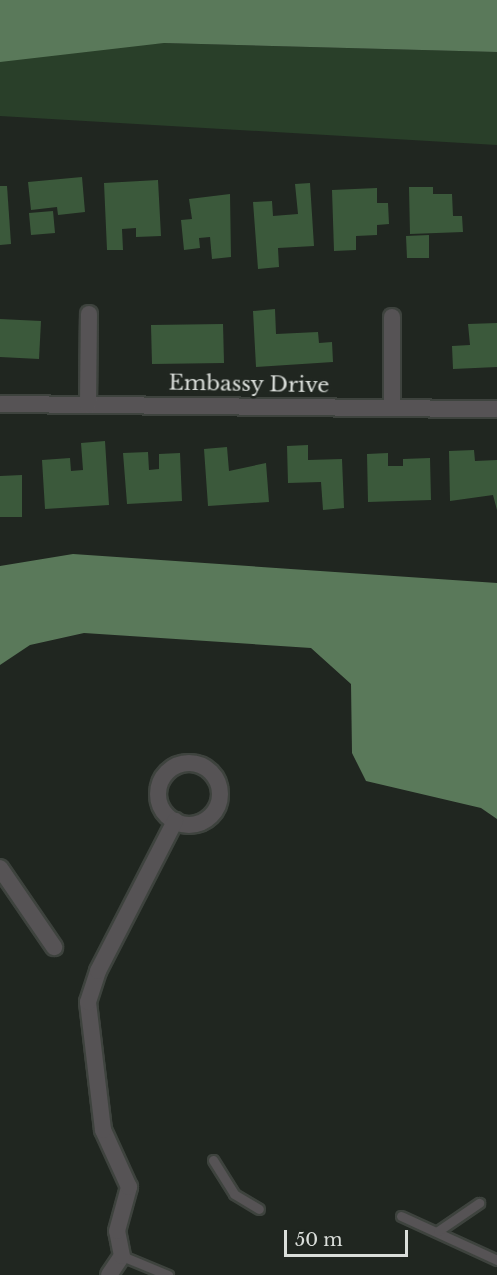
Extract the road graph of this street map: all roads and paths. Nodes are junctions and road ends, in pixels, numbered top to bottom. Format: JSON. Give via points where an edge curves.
{"nodes":[{"id":1,"x":89,"y":314,"type":"dead end"},
{"id":2,"x":392,"y":317,"type":"dead end"},
{"id":3,"x":0,"y":404,"type":"edge"},
{"id":4,"x":88,"y":405,"type":"junction"},
{"id":5,"x":392,"y":408,"type":"junction"},
{"id":6,"x":497,"y":409,"type":"edge"},
{"id":7,"x":175,"y":821,"type":"dead end"},
{"id":8,"x":0,"y":868,"type":"edge"},
{"id":9,"x":54,"y":947,"type":"dead end"},
{"id":10,"x":213,"y":1160,"type":"dead end"},
{"id":11,"x":479,"y":1203,"type":"dead end"},
{"id":12,"x":259,"y":1209,"type":"dead end"},
{"id":13,"x":401,"y":1216,"type":"dead end"},
{"id":14,"x":438,"y":1231,"type":"junction"},
{"id":15,"x":122,"y":1256,"type":"junction"},
{"id":16,"x":497,"y":1260,"type":"edge"},
{"id":17,"x":109,"y":1275,"type":"edge"},
{"id":18,"x":168,"y":1275,"type":"edge"}],
"edges":[{"from":1,"to":4,"type":"street"},
{"from":2,"to":5,"type":"street"},
{"from":3,"to":4,"type":"street","name":"Embassy Drive"},
{"from":4,"to":5,"type":"street","name":"Embassy Drive"},
{"from":5,"to":6,"type":"street","name":"Embassy Drive"},
{"from":7,"to":15,"type":"street","via":[[98,971],[88,1002],[103,1130],[129,1187],[119,1220]]},
{"from":8,"to":9,"type":"street"},
{"from":10,"to":12,"type":"lane","via":[[234,1194]]},
{"from":11,"to":14,"type":"lane"},
{"from":13,"to":14,"type":"lane"},
{"from":14,"to":16,"type":"lane"},
{"from":15,"to":17,"type":"street"},
{"from":15,"to":18,"type":"lane"}]}
